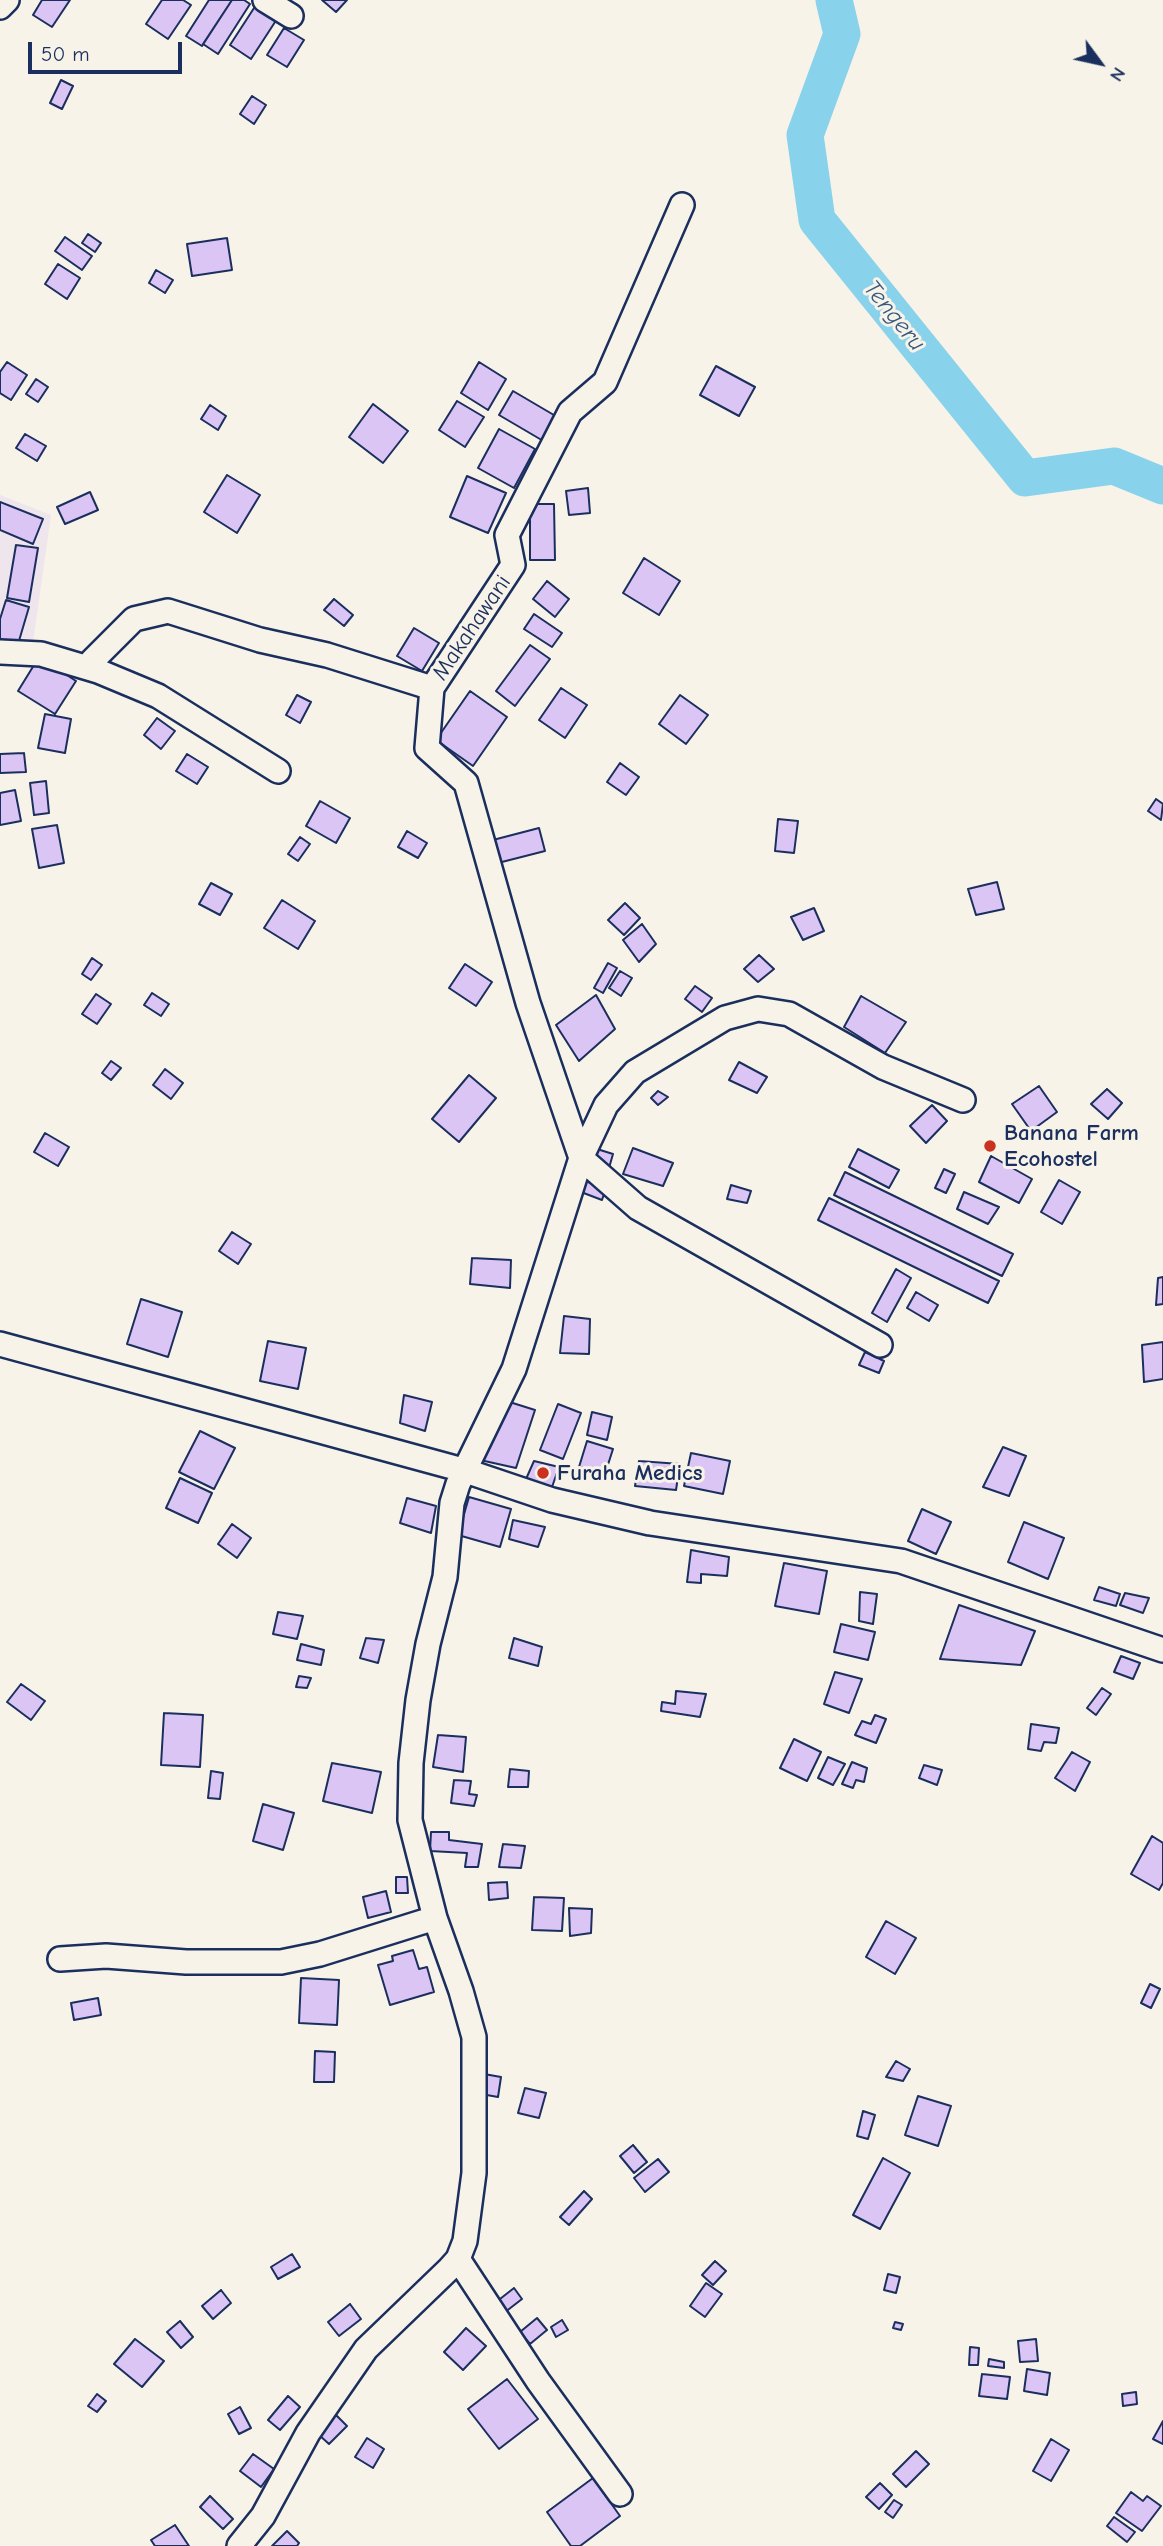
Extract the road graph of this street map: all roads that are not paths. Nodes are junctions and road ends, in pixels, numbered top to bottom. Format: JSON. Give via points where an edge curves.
{"nodes":[{"id":1,"x":7,"y":0,"type":"edge"},
{"id":2,"x":265,"y":0,"type":"edge"},
{"id":3,"x":0,"y":7,"type":"edge"},
{"id":4,"x":291,"y":16,"type":"dead end"},
{"id":5,"x":682,"y":205,"type":"dead end"},
{"id":6,"x":0,"y":652,"type":"edge"},
{"id":7,"x":92,"y":661,"type":"dead end"},
{"id":8,"x":432,"y":688,"type":"junction"},
{"id":9,"x":278,"y":771,"type":"dead end"},
{"id":10,"x":963,"y":1100,"type":"dead end"},
{"id":11,"x":580,"y":1158,"type":"junction"},
{"id":12,"x":0,"y":1344,"type":"edge"},
{"id":13,"x":880,"y":1345,"type":"dead end"},
{"id":14,"x":463,"y":1470,"type":"junction"},
{"id":15,"x":1163,"y":1650,"type":"edge"},
{"id":16,"x":435,"y":1918,"type":"junction"},
{"id":17,"x":60,"y":1959,"type":"dead end"},
{"id":18,"x":458,"y":2259,"type":"junction"},
{"id":19,"x":620,"y":2494,"type":"dead end"},
{"id":20,"x":239,"y":2546,"type":"edge"}],
"edges":[{"from":1,"to":3,"type":"street"},
{"from":2,"to":4,"type":"street"},
{"from":5,"to":8,"type":"street","name":"Makahawani","via":[[605,382],[570,412],[507,535],[513,565]]},
{"from":6,"to":9,"type":"street","via":[[41,654],[158,696]]},
{"from":7,"to":8,"type":"street","name":"Makahawani","via":[[134,619],[168,611]]},
{"from":8,"to":11,"type":"street","via":[[427,748],[466,783],[528,1003]]},
{"from":10,"to":11,"type":"street","via":[[883,1067],[789,1014],[758,1009],[724,1018],[628,1078],[606,1105]]},
{"from":11,"to":13,"type":"street","via":[[638,1208]]},
{"from":11,"to":14,"type":"street","via":[[514,1368]]},
{"from":12,"to":14,"type":"street"},
{"from":14,"to":15,"type":"street","via":[[552,1500],[650,1523],[901,1560]]},
{"from":14,"to":16,"type":"street","via":[[452,1503],[445,1577],[418,1700],[408,1802]]},
{"from":16,"to":17,"type":"street","via":[[320,1955],[281,1962],[106,1956]]},
{"from":16,"to":18,"type":"street","via":[[474,2037],[474,2173],[465,2241]]},
{"from":18,"to":19,"type":"street"},
{"from":18,"to":20,"type":"street","via":[[366,2349],[308,2432],[263,2516]]}]}
